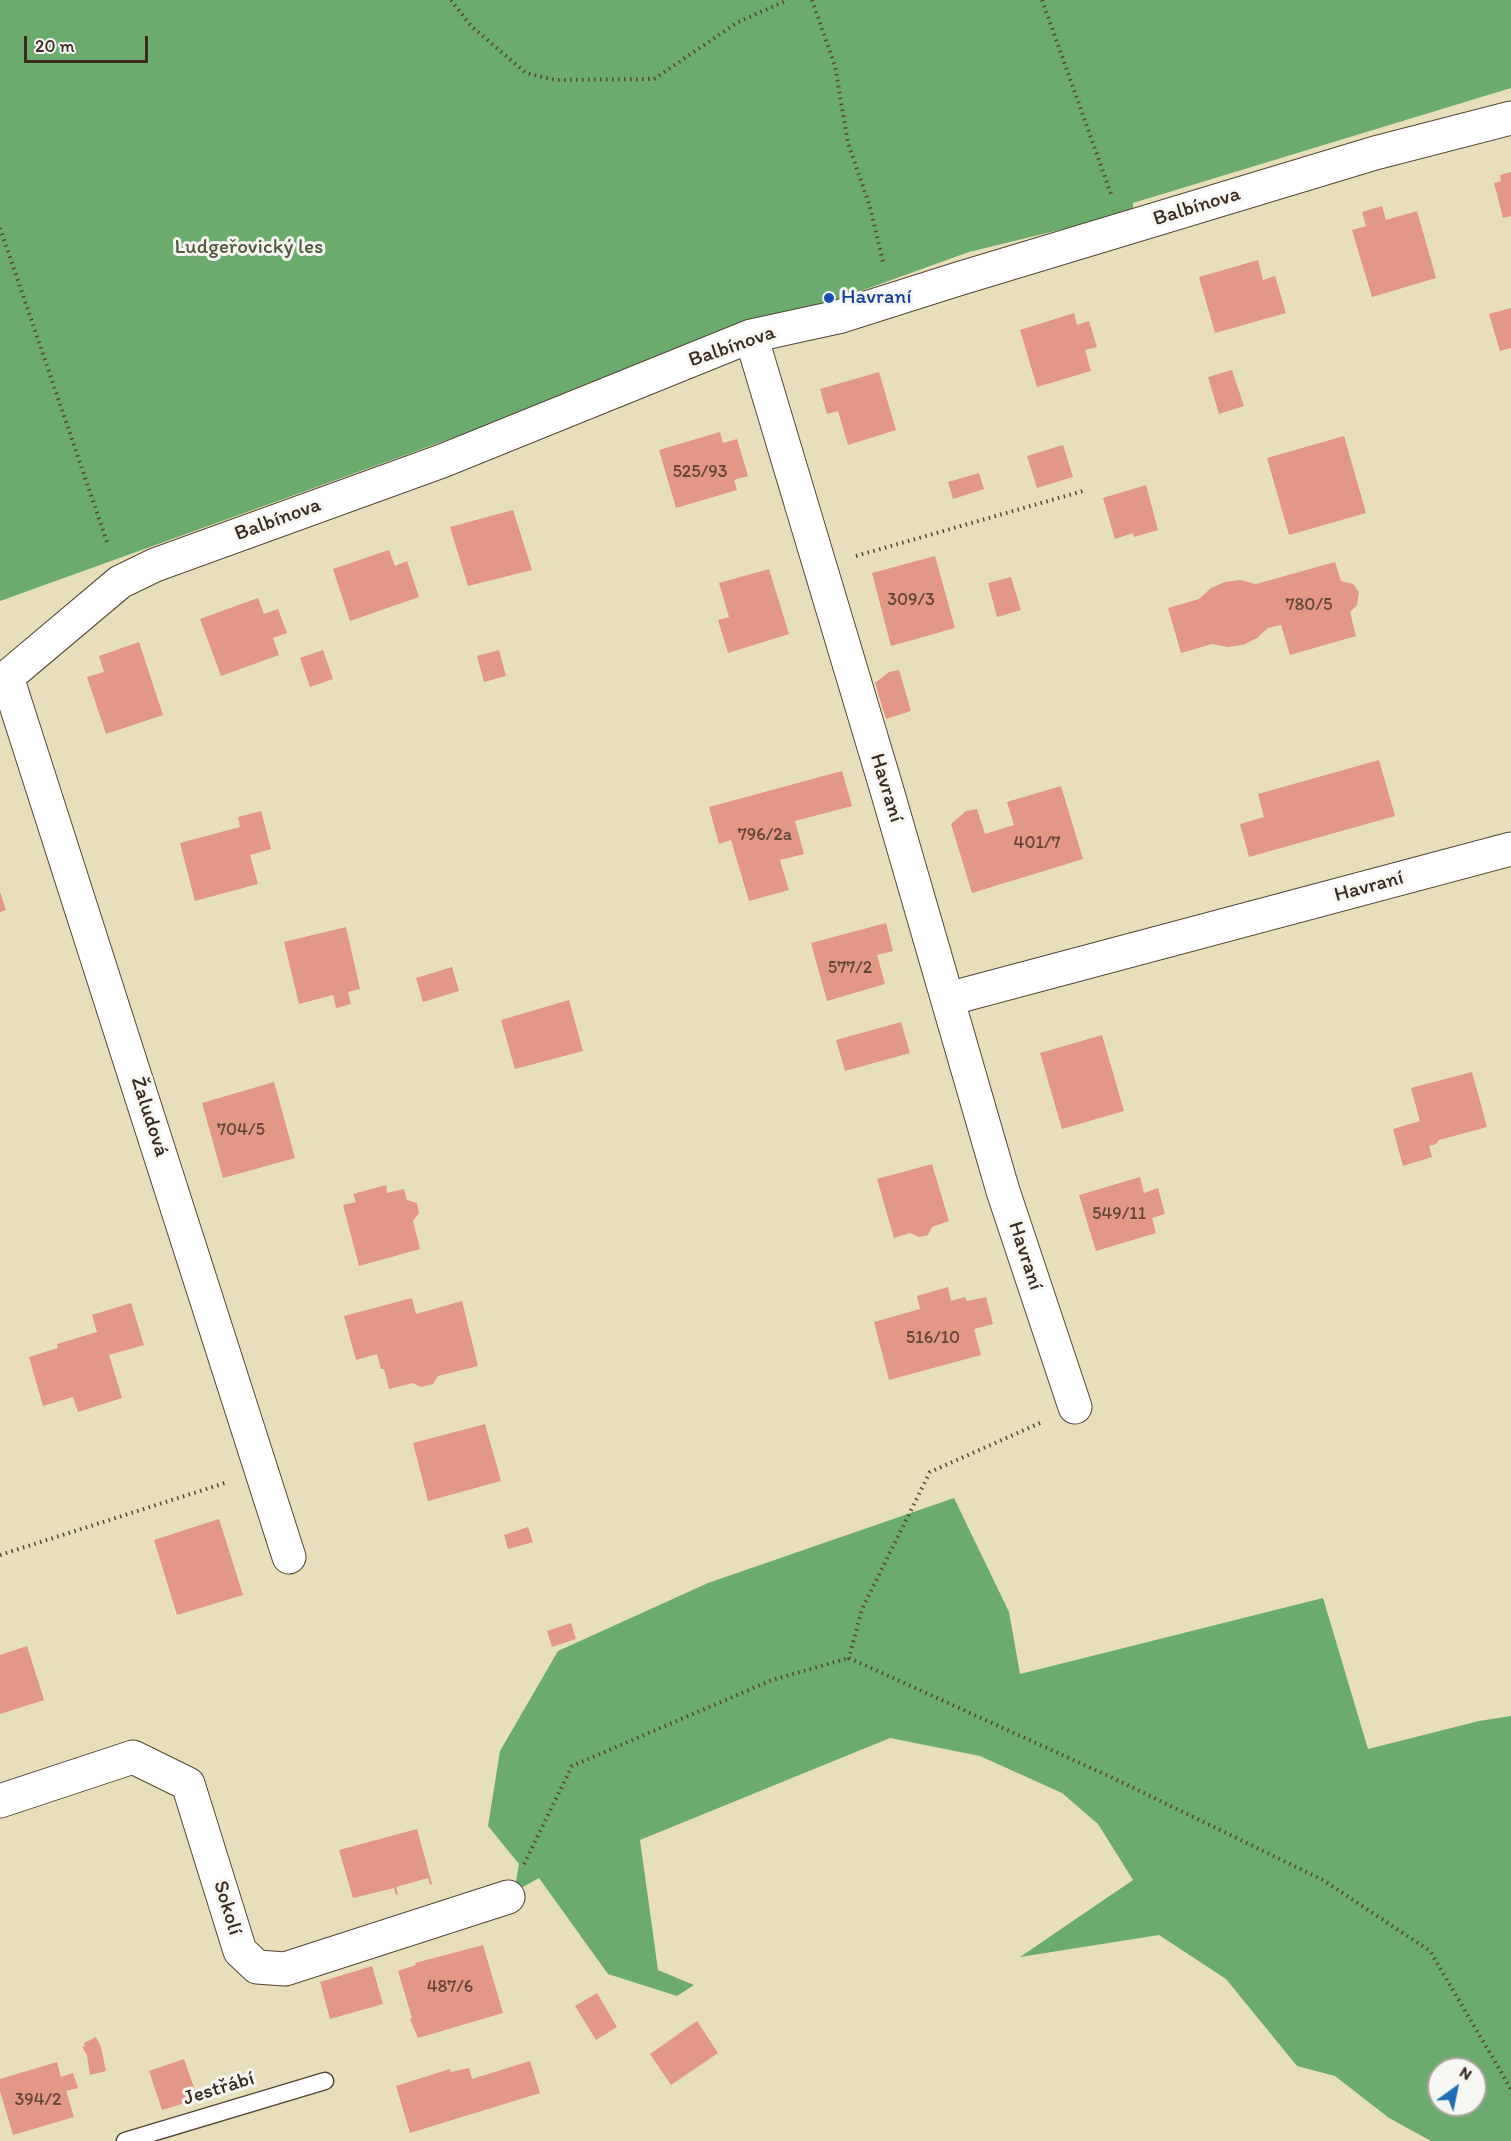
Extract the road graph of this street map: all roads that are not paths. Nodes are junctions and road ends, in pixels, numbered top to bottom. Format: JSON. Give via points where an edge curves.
{"nodes":[{"id":1,"x":1511,"y":118,"type":"edge"},
{"id":2,"x":751,"y":336,"type":"junction"},
{"id":3,"x":3,"y":680,"type":"edge"},
{"id":4,"x":1511,"y":849,"type":"edge"},
{"id":5,"x":948,"y":999,"type":"junction"},
{"id":6,"x":1075,"y":1407,"type":"road end"},
{"id":7,"x":289,"y":1557,"type":"dead end"},
{"id":8,"x":0,"y":1801,"type":"edge"},
{"id":9,"x":508,"y":1897,"type":"road end"},
{"id":10,"x":325,"y":2080,"type":"dead end"},
{"id":11,"x":125,"y":2141,"type":"edge"}],
"edges":[{"from":1,"to":2,"type":"street","name":"Balbínova","via":[[1375,153],[838,317]]},
{"from":2,"to":3,"type":"street","name":"Balbínova","via":[[441,461],[155,565],[120,582]]},
{"from":2,"to":5,"type":"street","name":"Havraní"},
{"from":3,"to":7,"type":"street","name":"Žaludová"},
{"from":4,"to":5,"type":"street","name":"Havraní"},
{"from":5,"to":6,"type":"street","name":"Havraní","via":[[1004,1191]]},
{"from":8,"to":9,"type":"street","name":"Sokolí","via":[[133,1756],[188,1784],[240,1951],[257,1967],[285,1969]]},
{"from":10,"to":11,"type":"lane","name":"Jestřábí"}]}
